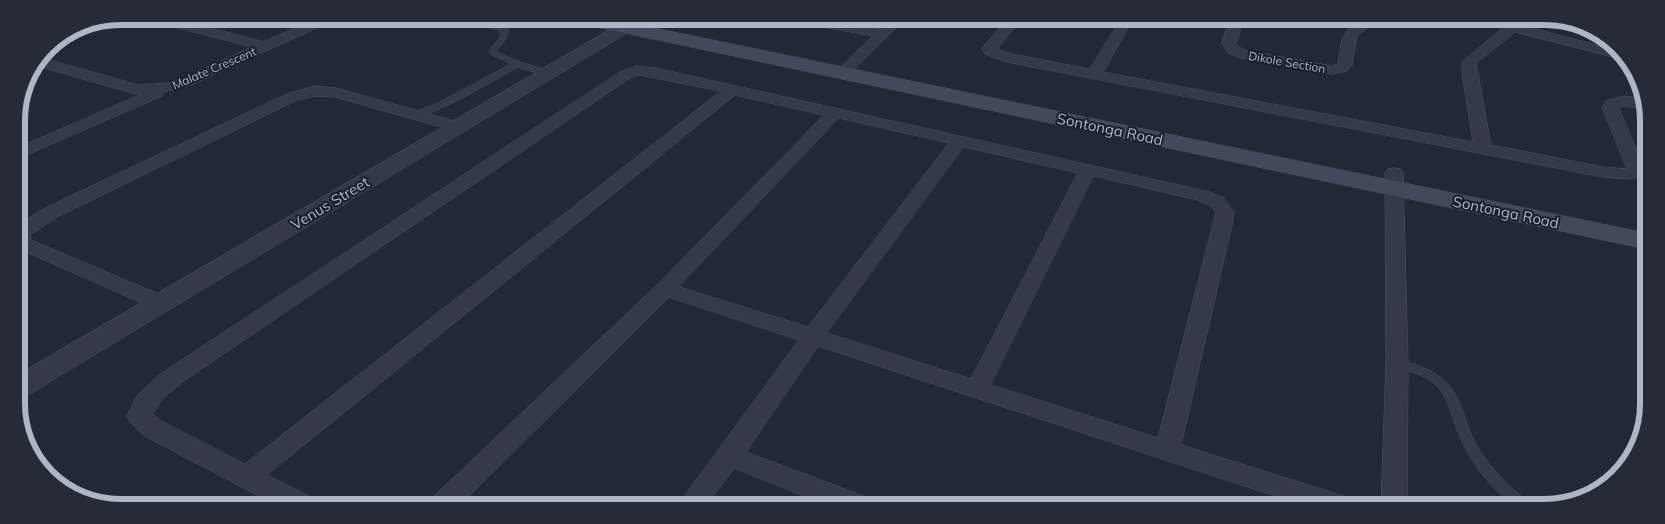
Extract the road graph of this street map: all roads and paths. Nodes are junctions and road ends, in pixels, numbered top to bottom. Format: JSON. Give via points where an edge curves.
{"nodes":[{"id":1,"x":183,"y":25,"type":"edge"},
{"id":2,"x":312,"y":25,"type":"edge"},
{"id":3,"x":485,"y":25,"type":"edge"},
{"id":4,"x":507,"y":25,"type":"edge"},
{"id":5,"x":625,"y":25,"type":"edge"},
{"id":6,"x":650,"y":25,"type":"edge"},
{"id":7,"x":834,"y":25,"type":"edge"},
{"id":8,"x":892,"y":25,"type":"edge"},
{"id":9,"x":1010,"y":25,"type":"edge"},
{"id":10,"x":1123,"y":25,"type":"edge"},
{"id":11,"x":1235,"y":25,"type":"edge"},
{"id":12,"x":1362,"y":25,"type":"edge"},
{"id":13,"x":1505,"y":25,"type":"edge"},
{"id":14,"x":1513,"y":27,"type":"junction"},
{"id":15,"x":505,"y":30,"type":"junction"},
{"id":16,"x":882,"y":34,"type":"junction"},
{"id":17,"x":266,"y":46,"type":"junction"},
{"id":18,"x":1612,"y":53,"type":"edge"},
{"id":19,"x":44,"y":63,"type":"edge"},
{"id":20,"x":517,"y":64,"type":"junction"},
{"id":21,"x":847,"y":68,"type":"junction"},
{"id":22,"x":547,"y":73,"type":"junction"},
{"id":23,"x":1094,"y":75,"type":"junction"},
{"id":24,"x":170,"y":87,"type":"junction"},
{"id":25,"x":732,"y":90,"type":"junction"},
{"id":26,"x":1638,"y":103,"type":"edge"},
{"id":27,"x":834,"y":114,"type":"junction"},
{"id":28,"x":415,"y":115,"type":"junction"},
{"id":29,"x":459,"y":127,"type":"junction"},
{"id":30,"x":960,"y":140,"type":"junction"},
{"id":31,"x":1483,"y":149,"type":"junction"},
{"id":32,"x":25,"y":150,"type":"edge"},
{"id":33,"x":1089,"y":169,"type":"junction"},
{"id":34,"x":1394,"y":180,"type":"junction"},
{"id":35,"x":1640,"y":225,"type":"edge"},
{"id":36,"x":25,"y":228,"type":"edge"},
{"id":37,"x":1640,"y":240,"type":"edge"},
{"id":38,"x":25,"y":245,"type":"edge"},
{"id":39,"x":665,"y":289,"type":"junction"},
{"id":40,"x":161,"y":303,"type":"junction"},
{"id":41,"x":812,"y":338,"type":"junction"},
{"id":42,"x":1397,"y":363,"type":"junction"},
{"id":43,"x":25,"y":384,"type":"edge"},
{"id":44,"x":978,"y":390,"type":"junction"},
{"id":45,"x":1167,"y":450,"type":"junction"},
{"id":46,"x":729,"y":456,"type":"junction"},
{"id":47,"x":247,"y":477,"type":"junction"},
{"id":48,"x":289,"y":499,"type":"edge"},
{"id":49,"x":449,"y":499,"type":"edge"},
{"id":50,"x":695,"y":499,"type":"edge"},
{"id":51,"x":841,"y":499,"type":"edge"},
{"id":52,"x":1318,"y":499,"type":"edge"},
{"id":53,"x":1394,"y":499,"type":"edge"},
{"id":54,"x":1513,"y":499,"type":"edge"}],
"edges":[{"from":1,"to":17,"type":"street"},
{"from":2,"to":17,"type":"street","name":"Malate Crescent"},
{"from":3,"to":15,"type":"lane"},
{"from":4,"to":15,"type":"lane"},
{"from":5,"to":22,"type":"street","name":"Venus Street"},
{"from":6,"to":21,"type":"main road","name":"Sontonga Road"},
{"from":7,"to":16,"type":"street"},
{"from":8,"to":16,"type":"street"},
{"from":9,"to":23,"type":"street","via":[[989,49],[990,52]]},
{"from":10,"to":23,"type":"street"},
{"from":11,"to":12,"type":"street","name":"Dikole Section","via":[[1229,43],[1233,50],[1332,70],[1345,65],[1351,32]]},
{"from":13,"to":14,"type":"street"},
{"from":14,"to":18,"type":"street"},
{"from":14,"to":31,"type":"street","via":[[1469,62]]},
{"from":15,"to":20,"type":"lane","via":[[503,38],[492,51]]},
{"from":16,"to":21,"type":"street"},
{"from":17,"to":24,"type":"street","name":"Malate Crescent"},
{"from":19,"to":24,"type":"street","name":"Malate Crescent","via":[[137,90]]},
{"from":20,"to":22,"type":"lane"},
{"from":20,"to":28,"type":"lane","via":[[441,105]]},
{"from":21,"to":34,"type":"main road","name":"Sontonga Road"},
{"from":22,"to":29,"type":"street","name":"Venus Street"},
{"from":23,"to":31,"type":"street"},
{"from":24,"to":32,"type":"street"},
{"from":25,"to":27,"type":"street"},
{"from":25,"to":47,"type":"street"},
{"from":25,"to":47,"type":"street","via":[[655,72],[632,71],[180,372],[155,390],[143,404],[139,416],[152,428]]},
{"from":26,"to":31,"type":"street","via":[[1615,102],[1610,107],[1636,168],[1633,173],[1603,172]]},
{"from":27,"to":30,"type":"street"},
{"from":27,"to":39,"type":"street"},
{"from":28,"to":29,"type":"street"},
{"from":28,"to":36,"type":"street","via":[[326,91],[292,97],[50,213]]},
{"from":29,"to":40,"type":"street","name":"Venus Street"},
{"from":30,"to":33,"type":"street"},
{"from":30,"to":41,"type":"street"},
{"from":33,"to":44,"type":"street"},
{"from":33,"to":45,"type":"street","via":[[1204,196],[1217,202],[1225,212]]},
{"from":34,"to":35,"type":"main road","name":"Sontonga Road"},
{"from":34,"to":37,"type":"main road","name":"Sontonga Road"},
{"from":34,"to":42,"type":"street"},
{"from":38,"to":40,"type":"street"},
{"from":39,"to":41,"type":"street"},
{"from":39,"to":49,"type":"street"},
{"from":40,"to":43,"type":"street","name":"Venus Street"},
{"from":41,"to":44,"type":"street"},
{"from":41,"to":46,"type":"street"},
{"from":42,"to":53,"type":"street"},
{"from":42,"to":54,"type":"lane","via":[[1438,380],[1450,391],[1474,451]]},
{"from":44,"to":45,"type":"street"},
{"from":45,"to":52,"type":"street"},
{"from":46,"to":50,"type":"street"},
{"from":46,"to":51,"type":"street"},
{"from":47,"to":48,"type":"street"}]}
